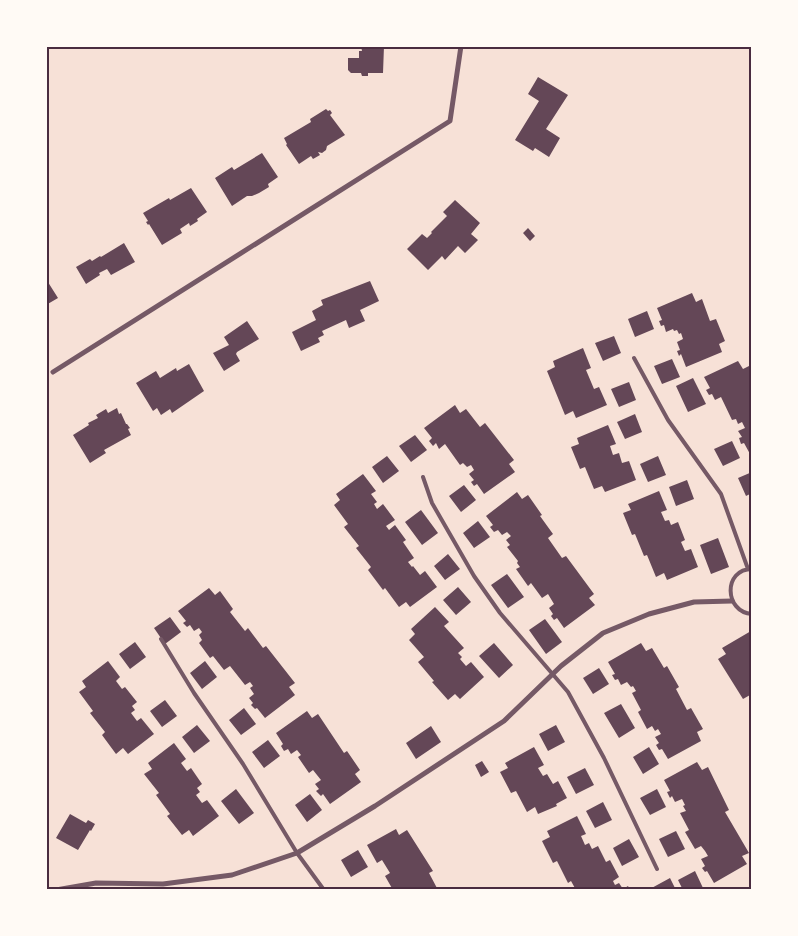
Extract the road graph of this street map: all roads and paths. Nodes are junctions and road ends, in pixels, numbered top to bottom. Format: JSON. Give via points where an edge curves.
{"nodes":[{"id":1,"x":461,"y":46,"type":"edge"},
{"id":2,"x":634,"y":358,"type":"dead end"},
{"id":3,"x":53,"y":372,"type":"dead end"},
{"id":4,"x":423,"y":477,"type":"dead end"},
{"id":5,"x":750,"y":569,"type":"edge"},
{"id":6,"x":732,"y":601,"type":"junction"},
{"id":7,"x":752,"y":614,"type":"edge"},
{"id":8,"x":161,"y":639,"type":"dead end"},
{"id":9,"x":554,"y":674,"type":"junction"},
{"id":10,"x":297,"y":853,"type":"junction"},
{"id":11,"x":657,"y":869,"type":"dead end"},
{"id":12,"x":56,"y":890,"type":"edge"},
{"id":13,"x":324,"y":890,"type":"edge"}],
"edges":[{"from":1,"to":3,"type":"street","via":[[450,121]]},
{"from":2,"to":5,"type":"lane","via":[[668,420],[721,494]]},
{"from":4,"to":9,"type":"lane","via":[[432,503],[474,576],[500,613]]},
{"from":5,"to":6,"type":"lane","via":[[738,573],[732,581],[729,591]]},
{"from":6,"to":7,"type":"lane","via":[[739,610]]},
{"from":6,"to":9,"type":"street","via":[[694,602],[649,614],[603,633]]},
{"from":8,"to":10,"type":"lane"},
{"from":9,"to":10,"type":"street","via":[[504,721]]},
{"from":9,"to":11,"type":"lane","via":[[568,692],[604,758]]},
{"from":10,"to":12,"type":"street","via":[[232,875],[163,884],[96,883]]},
{"from":10,"to":13,"type":"lane"}]}
